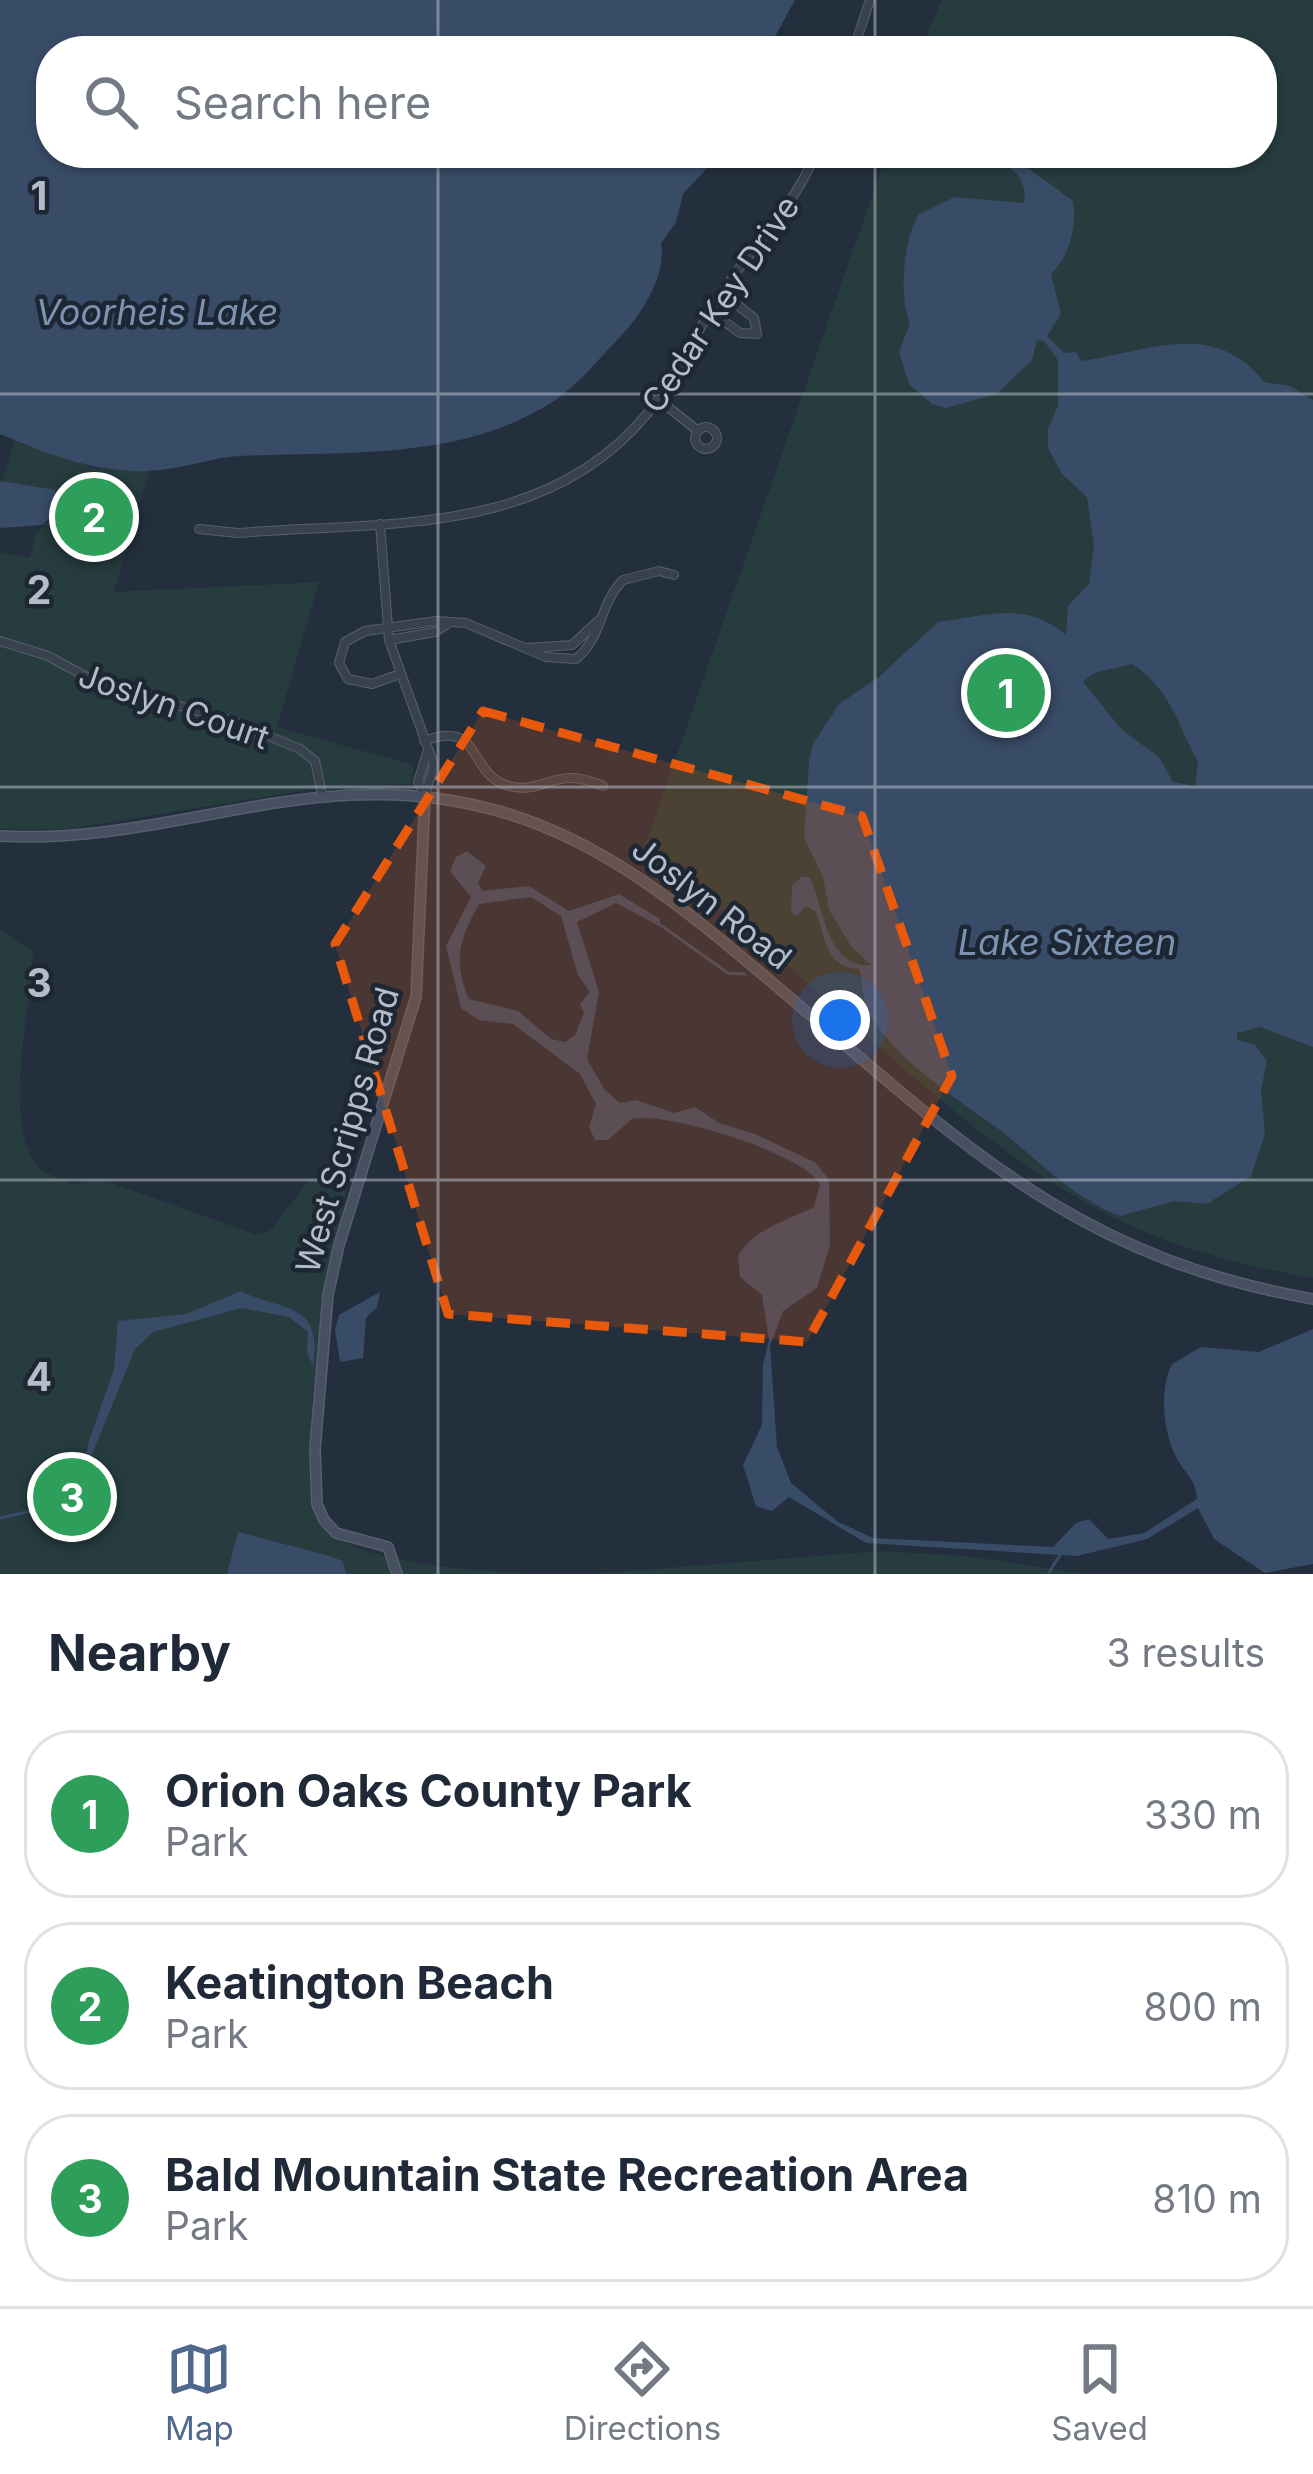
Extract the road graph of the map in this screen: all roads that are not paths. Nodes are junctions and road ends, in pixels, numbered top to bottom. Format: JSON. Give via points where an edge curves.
{"nodes":[{"id":1,"x":870,"y":0,"type":"edge"},
{"id":2,"x":858,"y":36,"type":"edge"},
{"id":3,"x":808,"y":168,"type":"edge"},
{"id":4,"x":722,"y":293,"type":"junction"},
{"id":5,"x":710,"y":311,"type":"junction"},
{"id":6,"x":658,"y":399,"type":"junction"},
{"id":7,"x":698,"y":431,"type":"dead end"},
{"id":8,"x":380,"y":524,"type":"junction"},
{"id":9,"x":200,"y":529,"type":"dead end"},
{"id":10,"x":674,"y":575,"type":"dead end"},
{"id":11,"x":447,"y":624,"type":"junction"},
{"id":12,"x":386,"y":627,"type":"junction"},
{"id":13,"x":388,"y":640,"type":"junction"},
{"id":14,"x":0,"y":641,"type":"edge"},
{"id":15,"x":400,"y":674,"type":"junction"},
{"id":16,"x":424,"y":741,"type":"junction"},
{"id":17,"x":603,"y":786,"type":"dead end"},
{"id":18,"x":322,"y":794,"type":"junction"},
{"id":19,"x":425,"y":795,"type":"junction"},
{"id":20,"x":0,"y":836,"type":"edge"},
{"id":21,"x":1313,"y":1299,"type":"edge"},
{"id":22,"x":397,"y":1574,"type":"edge"}],
"edges":[{"from":1,"to":2,"type":"street"},
{"from":3,"to":4,"type":"street","name":"Cedar Key Drive","via":[[778,222]]},
{"from":4,"to":5,"type":"street","name":"Cedar Key Drive"},
{"from":4,"to":5,"type":"street","via":[[754,318],[757,334],[740,333]]},
{"from":5,"to":6,"type":"street","name":"Cedar Key Drive"},
{"from":6,"to":7,"type":"street"},
{"from":6,"to":8,"type":"street","name":"Cedar Key Drive","via":[[601,459],[555,489],[483,514]]},
{"from":8,"to":9,"type":"street","name":"Cedar Key Drive"},
{"from":8,"to":12,"type":"street","name":"West Scripps Road"},
{"from":10,"to":11,"type":"street","via":[[623,580],[572,645],[526,649],[466,623]]},
{"from":11,"to":12,"type":"street"},
{"from":11,"to":13,"type":"street"},
{"from":12,"to":13,"type":"street","name":"West Scripps Road"},
{"from":12,"to":15,"type":"street","via":[[352,635],[339,663],[362,685]]},
{"from":13,"to":15,"type":"street","name":"West Scripps Road"},
{"from":14,"to":18,"type":"street","name":"Joslyn Court","via":[[300,749],[315,761]]},
{"from":15,"to":16,"type":"street","name":"West Scripps Road"},
{"from":16,"to":17,"type":"street","via":[[464,739],[507,786],[571,775]]},
{"from":16,"to":19,"type":"street","name":"West Scripps Road","via":[[434,765]]},
{"from":18,"to":19,"type":"street","name":"Joslyn Road"},
{"from":18,"to":20,"type":"street","name":"Joslyn Road","via":[[129,827]]},
{"from":19,"to":21,"type":"street","name":"Joslyn Road","via":[[528,820],[638,874],[974,1152],[1076,1222],[1194,1272]]},
{"from":19,"to":22,"type":"street","name":"West Scripps Road","via":[[416,997],[339,1245],[315,1449],[324,1520],[336,1533],[388,1547]]}]}
